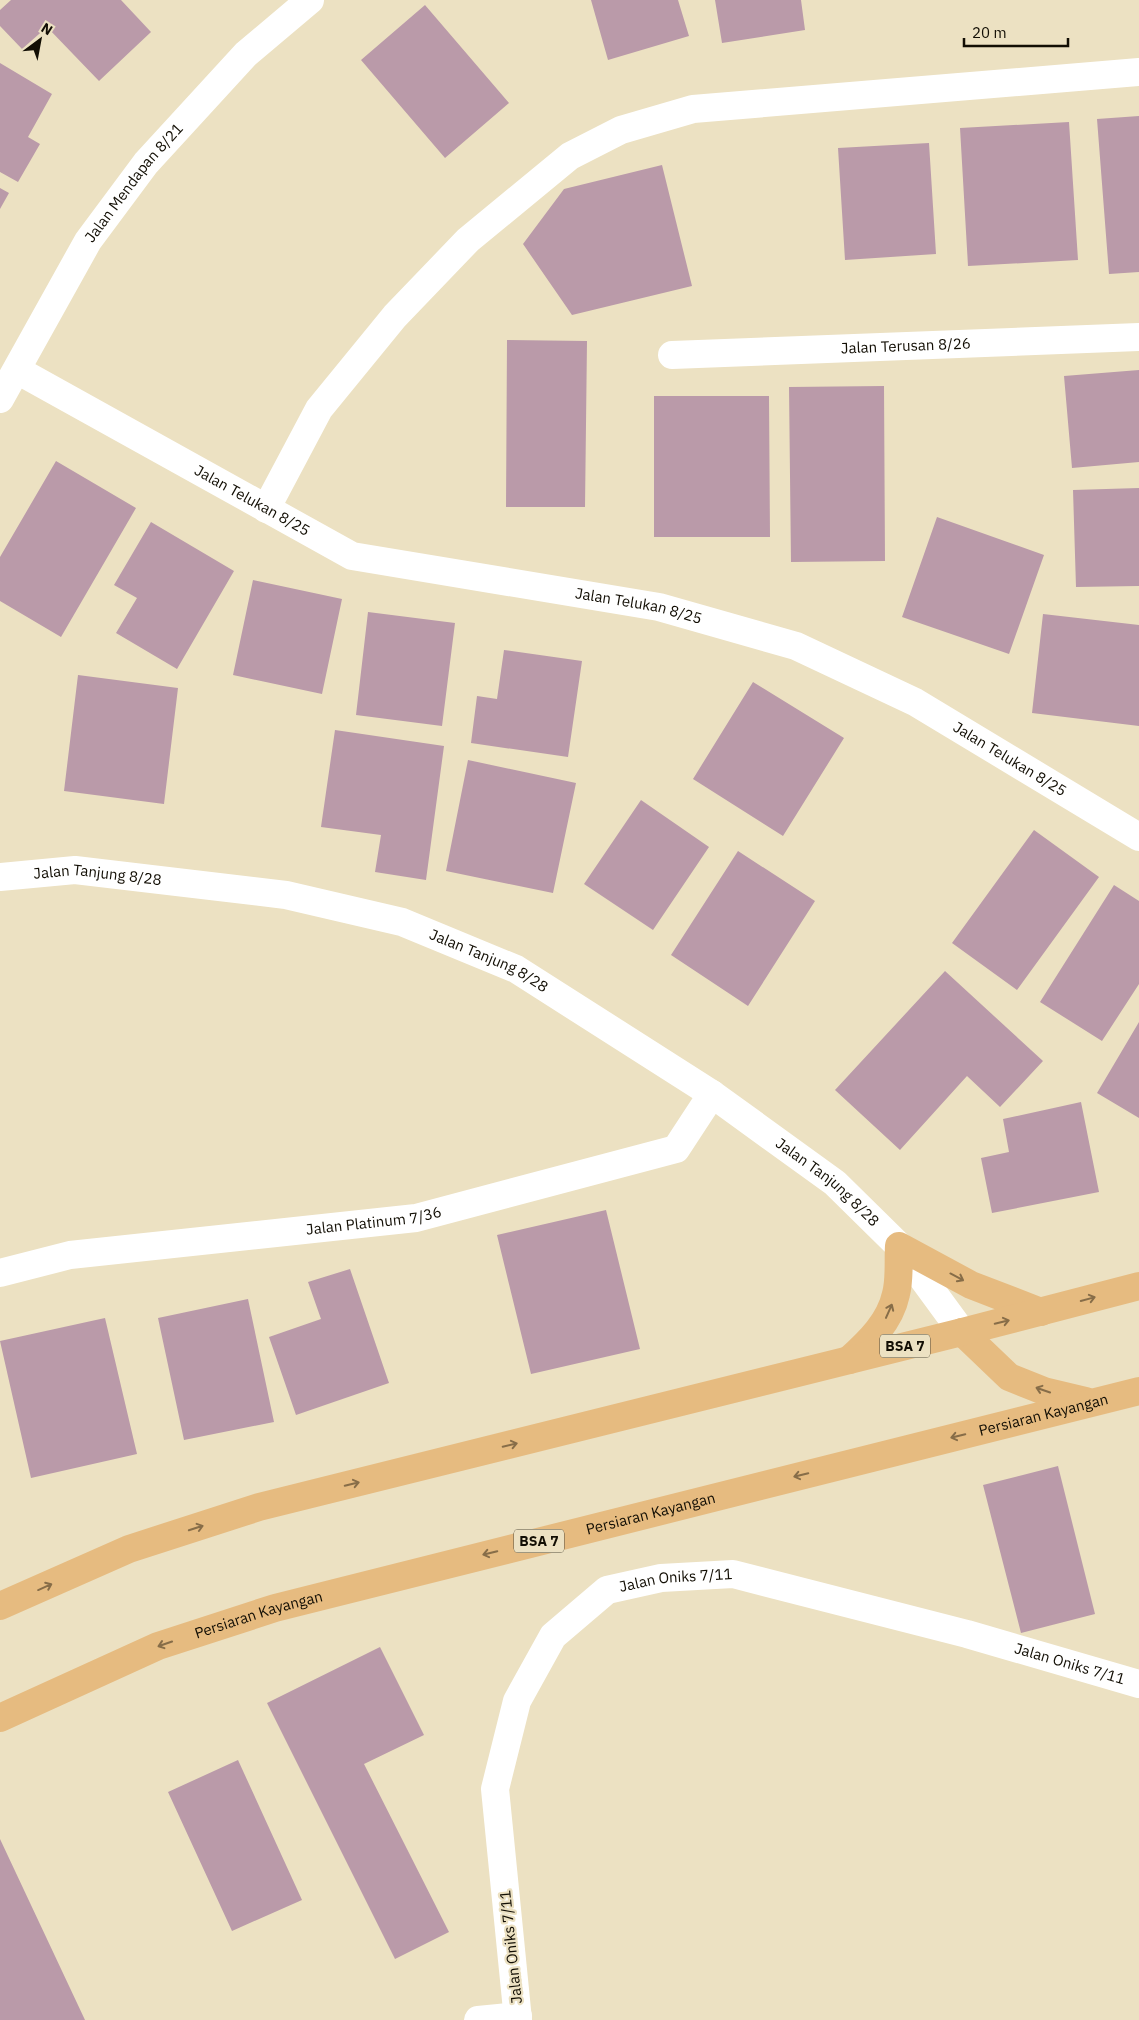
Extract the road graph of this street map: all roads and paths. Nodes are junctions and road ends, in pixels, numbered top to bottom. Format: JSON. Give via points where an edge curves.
{"nodes":[{"id":1,"x":310,"y":0,"type":"edge"},
{"id":2,"x":1139,"y":72,"type":"edge"},
{"id":3,"x":1139,"y":337,"type":"edge"},
{"id":4,"x":672,"y":355,"type":"dead end"},
{"id":5,"x":17,"y":370,"type":"junction"},
{"id":6,"x":0,"y":399,"type":"edge"},
{"id":7,"x":266,"y":509,"type":"junction"},
{"id":8,"x":1139,"y":837,"type":"edge"},
{"id":9,"x":0,"y":877,"type":"edge"},
{"id":10,"x":712,"y":1094,"type":"junction"},
{"id":11,"x":899,"y":1246,"type":"junction"},
{"id":12,"x":0,"y":1273,"type":"edge"},
{"id":13,"x":1139,"y":1286,"type":"edge"},
{"id":14,"x":1041,"y":1312,"type":"junction"},
{"id":15,"x":962,"y":1332,"type":"junction"},
{"id":16,"x":847,"y":1361,"type":"junction"},
{"id":17,"x":1139,"y":1391,"type":"edge"},
{"id":18,"x":1090,"y":1402,"type":"junction"},
{"id":19,"x":0,"y":1606,"type":"edge"},
{"id":20,"x":1139,"y":1684,"type":"edge"},
{"id":21,"x":0,"y":1718,"type":"edge"},
{"id":22,"x":518,"y":2018,"type":"edge"},
{"id":23,"x":478,"y":2020,"type":"edge"}],
"edges":[{"from":1,"to":5,"type":"street","name":"Jalan Mendapan 8/21","via":[[246,54],[146,163],[88,242]]},
{"from":2,"to":7,"type":"street","via":[[693,109],[621,130],[570,156],[468,240],[395,316],[319,409]]},
{"from":3,"to":4,"type":"street","name":"Jalan Terusan 8/26"},
{"from":5,"to":6,"type":"street","name":"Jalan Mendapan 8/21"},
{"from":5,"to":7,"type":"street","name":"Jalan Telukan 8/25"},
{"from":7,"to":8,"type":"street","name":"Jalan Telukan 8/25","via":[[352,556],[659,607],[796,646],[915,702]]},
{"from":9,"to":10,"type":"street","name":"Jalan Tanjung 8/28","via":[[75,870],[286,895],[402,922],[516,969]]},
{"from":10,"to":11,"type":"street","name":"Jalan Tanjung 8/28","via":[[834,1183]]},
{"from":10,"to":12,"type":"street","name":"Jalan Platinum 7/36","via":[[676,1149],[416,1218],[70,1255]]},
{"from":11,"to":14,"type":"main road","one_way":true,"via":[[971,1285]]},
{"from":11,"to":15,"type":"street","name":"Jalan Tanjung 8/28"},
{"from":16,"to":11,"type":"main road","one_way":true,"via":[[871,1340],[888,1316],[897,1293]]},
{"from":14,"to":13,"type":"main road","number":"BSA 7","one_way":true},
{"from":15,"to":14,"type":"main road","number":"BSA 7","one_way":true},
{"from":15,"to":16,"type":"main road","number":"BSA 7"},
{"from":18,"to":15,"type":"main road","one_way":true,"via":[[1044,1391],[1009,1377]]},
{"from":19,"to":16,"type":"main road","number":"BSA 7","one_way":true,"via":[[129,1549],[259,1507]]},
{"from":17,"to":18,"type":"main road","name":"Persiaran Kayangan","number":"BSA 7"},
{"from":18,"to":21,"type":"main road","name":"Persiaran Kayangan","number":"BSA 7","one_way":true,"via":[[275,1608],[158,1646]]},
{"from":20,"to":22,"type":"street","name":"Jalan Oniks 7/11","via":[[968,1634],[733,1574],[661,1578],[607,1590],[553,1636],[548,1644],[516,1701],[495,1788]]},
{"from":22,"to":23,"type":"street"}]}
